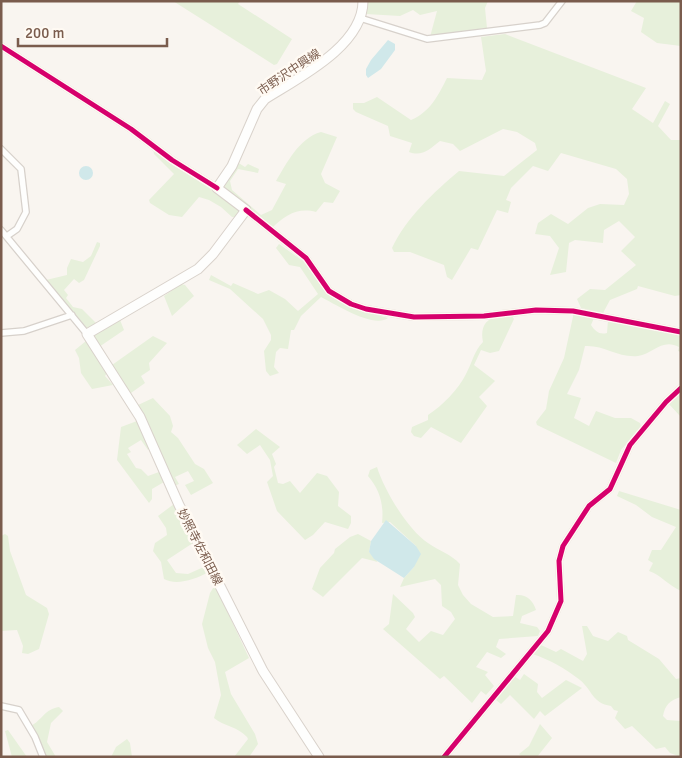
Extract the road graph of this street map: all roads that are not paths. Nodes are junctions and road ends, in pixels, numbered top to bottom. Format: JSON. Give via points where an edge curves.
{"nodes":[{"id":1,"x":363,"y":1,"type":"edge"},
{"id":2,"x":562,"y":1,"type":"edge"},
{"id":3,"x":360,"y":18,"type":"junction"},
{"id":4,"x":1,"y":46,"type":"edge"},
{"id":5,"x":1,"y":149,"type":"edge"},
{"id":6,"x":217,"y":188,"type":"junction"},
{"id":7,"x":246,"y":210,"type":"junction"},
{"id":8,"x":1,"y":230,"type":"edge"},
{"id":9,"x":6,"y":236,"type":"junction"},
{"id":10,"x":72,"y":315,"type":"junction"},
{"id":11,"x":681,"y":332,"type":"edge"},
{"id":12,"x":1,"y":333,"type":"edge"},
{"id":13,"x":87,"y":334,"type":"junction"},
{"id":14,"x":681,"y":388,"type":"edge"},
{"id":15,"x":1,"y":706,"type":"edge"},
{"id":16,"x":43,"y":757,"type":"edge"},
{"id":17,"x":319,"y":757,"type":"edge"},
{"id":18,"x":444,"y":757,"type":"edge"}],
"edges":[{"from":1,"to":3,"type":"main road","name":"市野沢中興線"},
{"from":2,"to":3,"type":"street","via":[[540,25],[445,38],[420,39]]},
{"from":3,"to":6,"type":"main road","name":"市野沢中興線","via":[[329,58],[260,104],[232,166]]},
{"from":4,"to":6,"type":"street"},
{"from":5,"to":9,"type":"street","via":[[21,169],[26,212],[17,229]]},
{"from":6,"to":7,"type":"main road"},
{"from":7,"to":11,"type":"street","via":[[306,258],[329,291],[366,309],[414,318],[484,316],[536,310],[573,311]]},
{"from":7,"to":13,"type":"main road","via":[[198,269]]},
{"from":8,"to":9,"type":"street"},
{"from":9,"to":10,"type":"street"},
{"from":10,"to":12,"type":"street","via":[[24,332]]},
{"from":10,"to":13,"type":"street"},
{"from":13,"to":17,"type":"main road","name":"妙照寺佐和田線","via":[[140,417],[179,505],[263,671]]},
{"from":14,"to":18,"type":"street","via":[[630,445],[610,488],[589,506],[563,546],[559,561],[561,601],[548,631]]},
{"from":15,"to":16,"type":"street","via":[[18,710]]}]}
